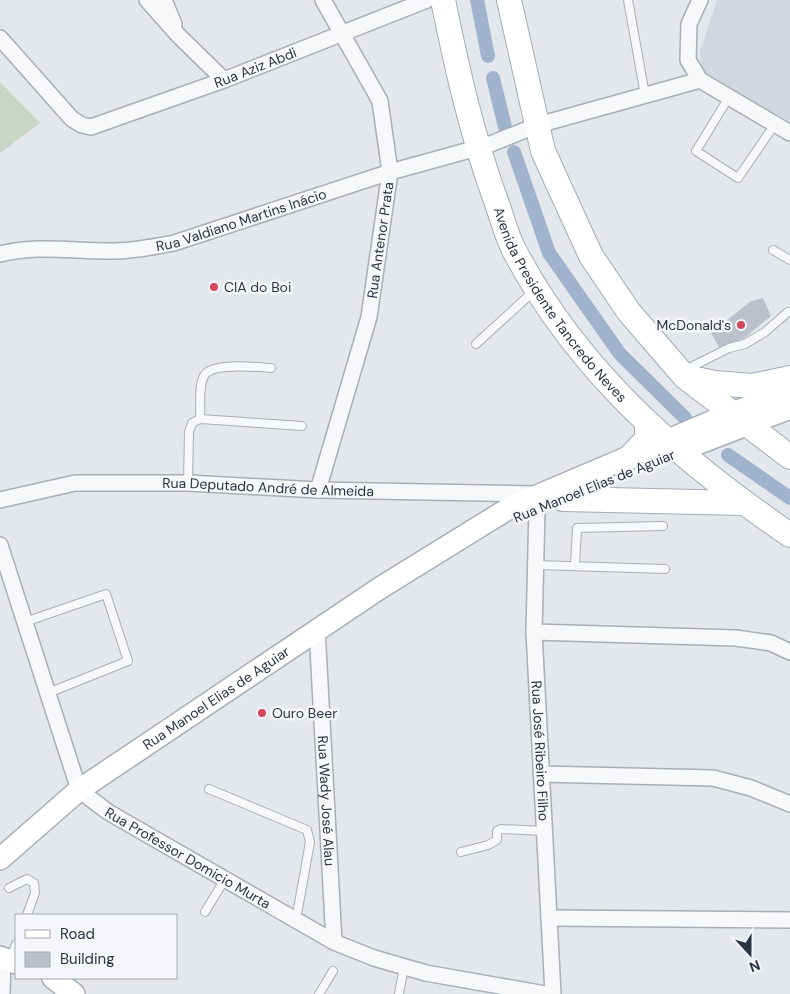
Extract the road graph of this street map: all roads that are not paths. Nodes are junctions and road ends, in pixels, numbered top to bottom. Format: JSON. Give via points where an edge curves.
{"nodes":[{"id":1,"x":147,"y":0,"type":"edge"},
{"id":2,"x":164,"y":0,"type":"edge"},
{"id":3,"x":323,"y":0,"type":"edge"},
{"id":4,"x":426,"y":0,"type":"edge"},
{"id":5,"x":443,"y":0,"type":"edge"},
{"id":6,"x":509,"y":0,"type":"edge"},
{"id":7,"x":628,"y":0,"type":"edge"},
{"id":8,"x":700,"y":0,"type":"edge"},
{"id":9,"x":341,"y":32,"type":"junction"},
{"id":10,"x":178,"y":36,"type":"junction"},
{"id":11,"x":0,"y":38,"type":"edge"},
{"id":12,"x":224,"y":80,"type":"junction"},
{"id":13,"x":700,"y":80,"type":"junction"},
{"id":14,"x":645,"y":95,"type":"junction"},
{"id":15,"x":729,"y":97,"type":"junction"},
{"id":16,"x":775,"y":124,"type":"junction"},
{"id":17,"x":529,"y":128,"type":"junction"},
{"id":18,"x":790,"y":133,"type":"edge"},
{"id":19,"x":485,"y":144,"type":"junction"},
{"id":20,"x":390,"y":172,"type":"junction"},
{"id":21,"x":773,"y":250,"type":"dead end"},
{"id":22,"x":4,"y":253,"type":"edge"},
{"id":23,"x":790,"y":260,"type":"edge"},
{"id":24,"x":0,"y":266,"type":"edge"},
{"id":25,"x":538,"y":289,"type":"junction"},
{"id":26,"x":788,"y":312,"type":"dead end"},
{"id":27,"x":476,"y":344,"type":"dead end"},
{"id":28,"x":271,"y":368,"type":"dead end"},
{"id":29,"x":683,"y":375,"type":"junction"},
{"id":30,"x":790,"y":378,"type":"edge"},
{"id":31,"x":790,"y":388,"type":"edge"},
{"id":32,"x":790,"y":408,"type":"edge"},
{"id":33,"x":740,"y":418,"type":"junction"},
{"id":34,"x":200,"y":419,"type":"junction"},
{"id":35,"x":647,"y":424,"type":"junction"},
{"id":36,"x":302,"y":426,"type":"dead end"},
{"id":37,"x":672,"y":447,"type":"junction"},
{"id":38,"x":630,"y":457,"type":"junction"},
{"id":39,"x":790,"y":457,"type":"edge"},
{"id":40,"x":188,"y":483,"type":"junction"},
{"id":41,"x":318,"y":490,"type":"junction"},
{"id":42,"x":563,"y":499,"type":"junction"},
{"id":43,"x":0,"y":500,"type":"edge"},
{"id":44,"x":538,"y":502,"type":"junction"},
{"id":45,"x":743,"y":503,"type":"junction"},
{"id":46,"x":663,"y":526,"type":"dead end"},
{"id":47,"x":790,"y":535,"type":"edge"},
{"id":48,"x":0,"y":545,"type":"edge"},
{"id":49,"x":536,"y":565,"type":"junction"},
{"id":50,"x":575,"y":565,"type":"junction"},
{"id":51,"x":665,"y":569,"type":"dead end"},
{"id":52,"x":25,"y":622,"type":"junction"},
{"id":53,"x":317,"y":629,"type":"junction"},
{"id":54,"x":534,"y":632,"type":"junction"},
{"id":55,"x":790,"y":652,"type":"edge"},
{"id":56,"x":48,"y":693,"type":"junction"},
{"id":57,"x":541,"y":774,"type":"junction"},
{"id":58,"x":209,"y":789,"type":"dead end"},
{"id":59,"x":79,"y":790,"type":"junction"},
{"id":60,"x":790,"y":804,"type":"edge"},
{"id":61,"x":544,"y":831,"type":"junction"},
{"id":62,"x":461,"y":852,"type":"dead end"},
{"id":63,"x":0,"y":859,"type":"edge"},
{"id":64,"x":225,"y":879,"type":"junction"},
{"id":65,"x":8,"y":888,"type":"dead end"},
{"id":66,"x":206,"y":912,"type":"dead end"},
{"id":67,"x":27,"y":914,"type":"edge"},
{"id":68,"x":549,"y":918,"type":"junction"},
{"id":69,"x":296,"y":920,"type":"junction"},
{"id":70,"x":790,"y":920,"type":"edge"},
{"id":71,"x":334,"y":942,"type":"junction"},
{"id":72,"x":9,"y":957,"type":"edge"},
{"id":73,"x":404,"y":966,"type":"junction"},
{"id":74,"x":332,"y":971,"type":"dead end"},
{"id":75,"x":54,"y":979,"type":"edge"},
{"id":76,"x":2,"y":994,"type":"edge"},
{"id":77,"x":74,"y":994,"type":"edge"},
{"id":78,"x":319,"y":994,"type":"edge"},
{"id":79,"x":399,"y":994,"type":"edge"},
{"id":80,"x":545,"y":994,"type":"edge"},
{"id":81,"x":553,"y":994,"type":"edge"}],
"edges":[{"from":1,"to":10,"type":"street"},
{"from":2,"to":10,"type":"street"},
{"from":3,"to":9,"type":"street","name":"Rua Antenor Prata"},
{"from":4,"to":9,"type":"street","name":"Rua Aziz Abdi"},
{"from":5,"to":19,"type":"main road","name":"Avenida Presidente Tancredo Neves","via":[[458,78]]},
{"from":6,"to":17,"type":"main road"},
{"from":7,"to":14,"type":"lane"},
{"from":8,"to":13,"type":"street","via":[[689,24],[688,60]]},
{"from":9,"to":12,"type":"street","name":"Rua Aziz Abdi"},
{"from":9,"to":20,"type":"street","name":"Rua Antenor Prata","via":[[380,101]]},
{"from":10,"to":12,"type":"street"},
{"from":11,"to":12,"type":"street","name":"Rua Aziz Abdi","via":[[72,119],[82,125],[101,124]]},
{"from":13,"to":14,"type":"street","name":"Rua Valdiano Martins Inácio"},
{"from":13,"to":15,"type":"street"},
{"from":14,"to":17,"type":"street","name":"Rua Valdiano Martins Inácio"},
{"from":15,"to":16,"type":"street"},
{"from":15,"to":16,"type":"lane","via":[[696,151],[738,178]]},
{"from":16,"to":18,"type":"street"},
{"from":17,"to":19,"type":"street","name":"Rua Valdiano Martins Inácio"},
{"from":17,"to":29,"type":"main road","via":[[543,151],[591,256],[629,312]]},
{"from":19,"to":20,"type":"street","name":"Rua Valdiano Martins Inácio"},
{"from":19,"to":25,"type":"main road","name":"Avenida Presidente Tancredo Neves","via":[[513,249]]},
{"from":20,"to":22,"type":"street","name":"Rua Valdiano Martins Inácio","via":[[156,246],[116,251],[44,248]]},
{"from":20,"to":41,"type":"street","name":"Rua Antenor Prata","via":[[369,317]]},
{"from":21,"to":23,"type":"lane"},
{"from":22,"to":24,"type":"street"},
{"from":25,"to":27,"type":"lane"},
{"from":25,"to":35,"type":"main road","name":"Avenida Presidente Tancredo Neves","via":[[593,366]]},
{"from":26,"to":29,"type":"lane","via":[[745,344],[729,348]]},
{"from":28,"to":34,"type":"lane","via":[[220,367],[204,375]]},
{"from":29,"to":30,"type":"main road","via":[[715,383],[752,386]]},
{"from":29,"to":33,"type":"main road"},
{"from":31,"to":33,"type":"main road"},
{"from":32,"to":33,"type":"main road"},
{"from":33,"to":37,"type":"main road","name":"Rua Manoel Elias de Aguiar"},
{"from":33,"to":39,"type":"main road"},
{"from":34,"to":36,"type":"lane"},
{"from":34,"to":40,"type":"lane","via":[[192,423],[189,432]]},
{"from":35,"to":37,"type":"main road","name":"Avenida Presidente Tancredo Neves"},
{"from":35,"to":38,"type":"main road","via":[[647,439]]},
{"from":37,"to":38,"type":"main road","name":"Rua Manoel Elias de Aguiar"},
{"from":37,"to":42,"type":"main road","name":"Rua Manoel Elias de Aguiar"},
{"from":37,"to":45,"type":"main road","name":"Avenida Presidente Tancredo Neves"},
{"from":38,"to":44,"type":"main road","name":"Rua Manoel Elias de Aguiar"},
{"from":40,"to":41,"type":"street","name":"Rua Deputado André de Almeida"},
{"from":40,"to":43,"type":"street","name":"Rua Deputado André de Almeida","via":[[75,483]]},
{"from":41,"to":44,"type":"street","name":"Rua Deputado André de Almeida"},
{"from":42,"to":44,"type":"main road","name":"Rua Manoel Elias de Aguiar"},
{"from":42,"to":45,"type":"main road"},
{"from":44,"to":49,"type":"street","name":"Rua José Ribeiro Filho"},
{"from":44,"to":53,"type":"main road","name":"Rua Manoel Elias de Aguiar","via":[[511,507]]},
{"from":45,"to":47,"type":"main road","name":"Avenida Presidente Tancredo Neves"},
{"from":46,"to":50,"type":"lane","via":[[576,528]]},
{"from":48,"to":52,"type":"street"},
{"from":49,"to":50,"type":"lane"},
{"from":49,"to":54,"type":"street","name":"Rua José Ribeiro Filho"},
{"from":50,"to":51,"type":"lane"},
{"from":52,"to":56,"type":"street"},
{"from":52,"to":56,"type":"lane","via":[[106,594],[128,661]]},
{"from":53,"to":59,"type":"main road","name":"Rua Manoel Elias de Aguiar"},
{"from":53,"to":71,"type":"street","name":"Rua Wady José Alau"},
{"from":54,"to":55,"type":"street","via":[[736,638],[771,643]]},
{"from":54,"to":57,"type":"street","name":"Rua José Ribeiro Filho"},
{"from":56,"to":59,"type":"street"},
{"from":57,"to":60,"type":"street","via":[[713,778]]},
{"from":57,"to":61,"type":"street","name":"Rua José Ribeiro Filho"},
{"from":58,"to":69,"type":"lane","via":[[307,830],[310,842]]},
{"from":59,"to":63,"type":"main road","name":"Rua Manoel Elias de Aguiar"},
{"from":59,"to":64,"type":"street","name":"Rua Professor Domicio Murta","via":[[108,812]]},
{"from":61,"to":62,"type":"lane","via":[[497,830],[497,840]]},
{"from":61,"to":68,"type":"street","name":"Rua José Ribeiro Filho"},
{"from":64,"to":66,"type":"lane"},
{"from":64,"to":69,"type":"street","name":"Rua Professor Domicio Murta"},
{"from":65,"to":67,"type":"lane","via":[[27,879],[34,883],[35,892]]},
{"from":68,"to":70,"type":"street"},
{"from":68,"to":81,"type":"street","name":"Rua José Ribeiro Filho"},
{"from":69,"to":71,"type":"street","name":"Rua Professor Domicio Murta"},
{"from":71,"to":73,"type":"street","name":"Rua Professor Domicio Murta"},
{"from":72,"to":76,"type":"street"},
{"from":73,"to":79,"type":"lane"},
{"from":73,"to":80,"type":"street","name":"Rua Professor Domicio Murta","via":[[426,973]]},
{"from":74,"to":78,"type":"lane"},
{"from":75,"to":77,"type":"main road"}]}
